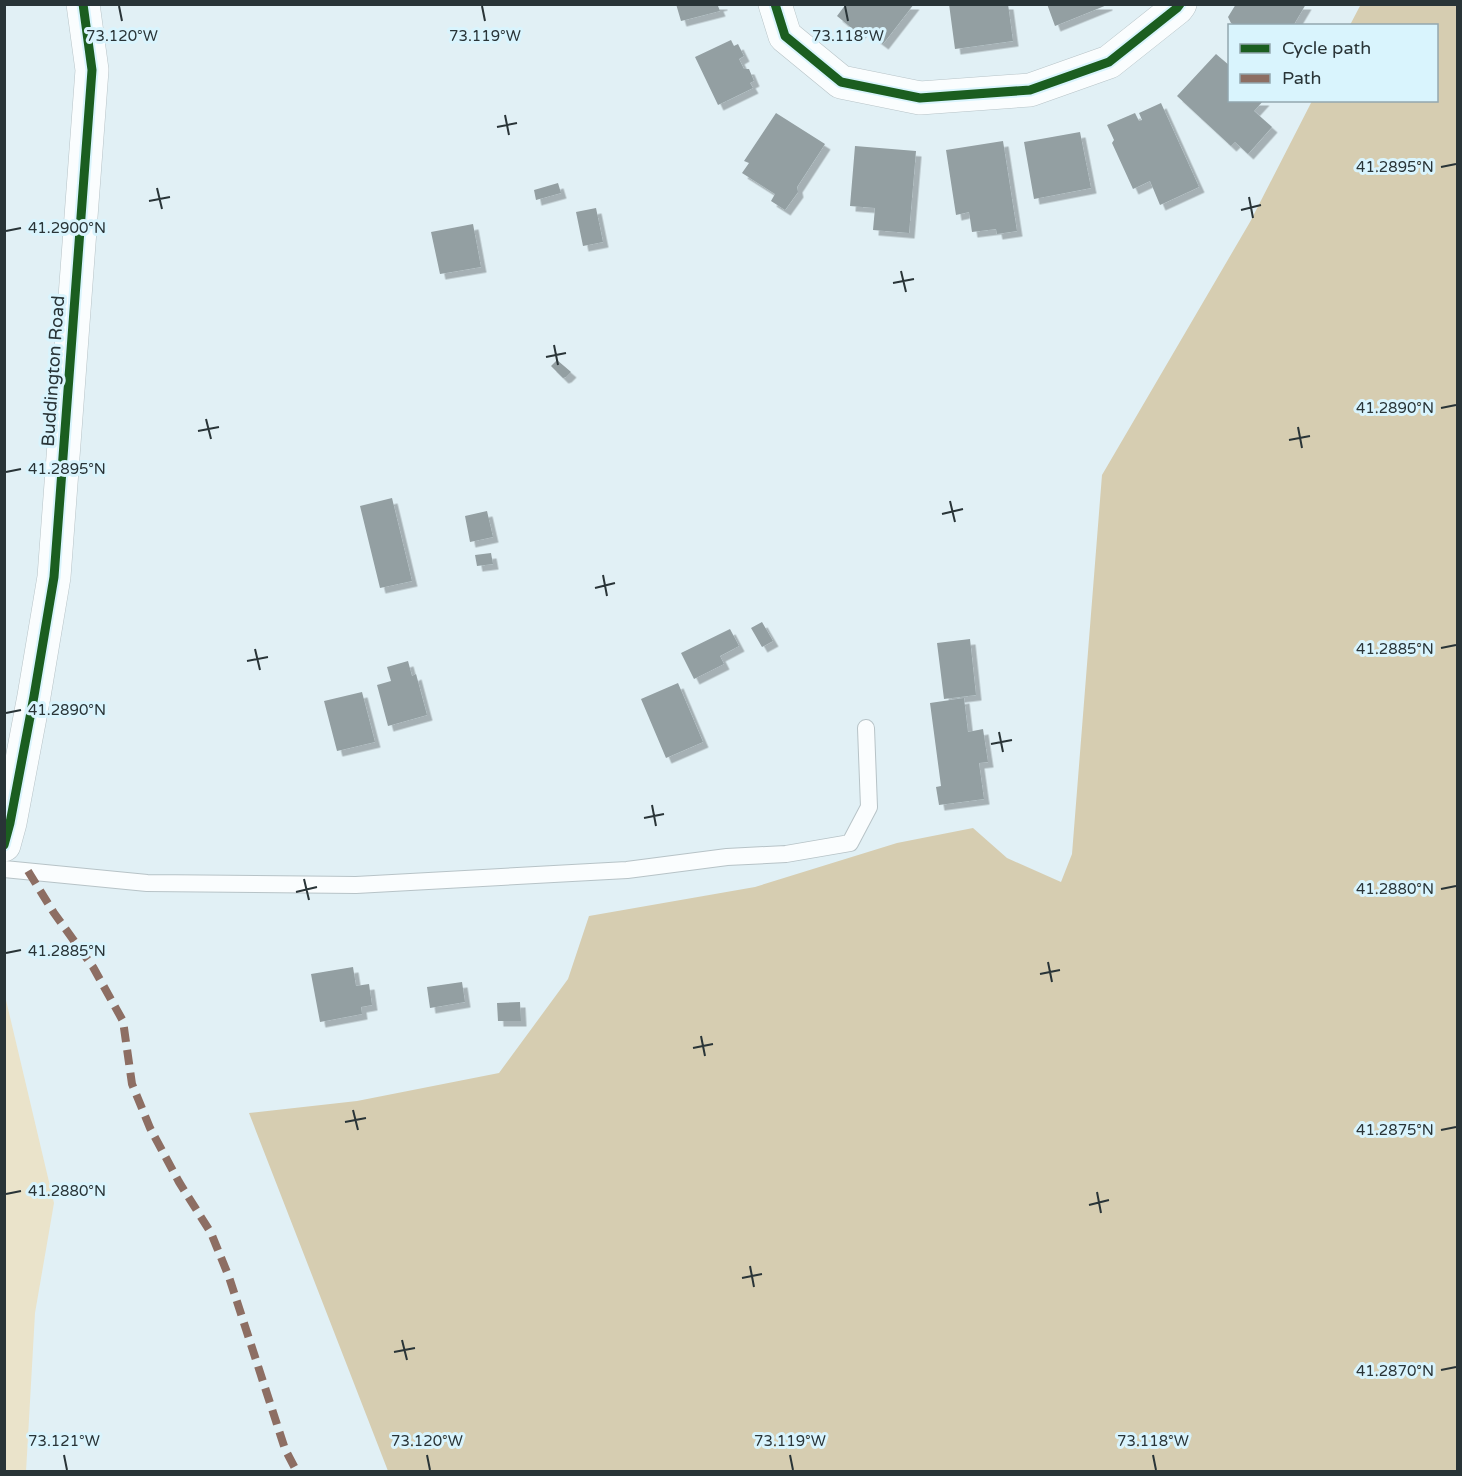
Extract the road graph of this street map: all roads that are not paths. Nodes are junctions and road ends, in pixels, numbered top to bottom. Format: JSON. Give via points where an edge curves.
{"nodes":[{"id":1,"x":83,"y":4,"type":"edge"},
{"id":2,"x":775,"y":4,"type":"edge"},
{"id":3,"x":1180,"y":4,"type":"edge"},
{"id":4,"x":866,"y":728,"type":"dead end"},
{"id":5,"x":4,"y":845,"type":"edge"},
{"id":6,"x":4,"y":869,"type":"edge"}],
"edges":[{"from":1,"to":5,"type":"street","name":"Buddington Road","via":[[92,70],[54,577]]},
{"from":2,"to":3,"type":"street","via":[[786,36],[841,82],[920,98],[1030,90],[1109,62]]},
{"from":4,"to":6,"type":"lane","via":[[869,807],[850,843],[797,852],[627,870],[356,885],[147,883]]}]}
